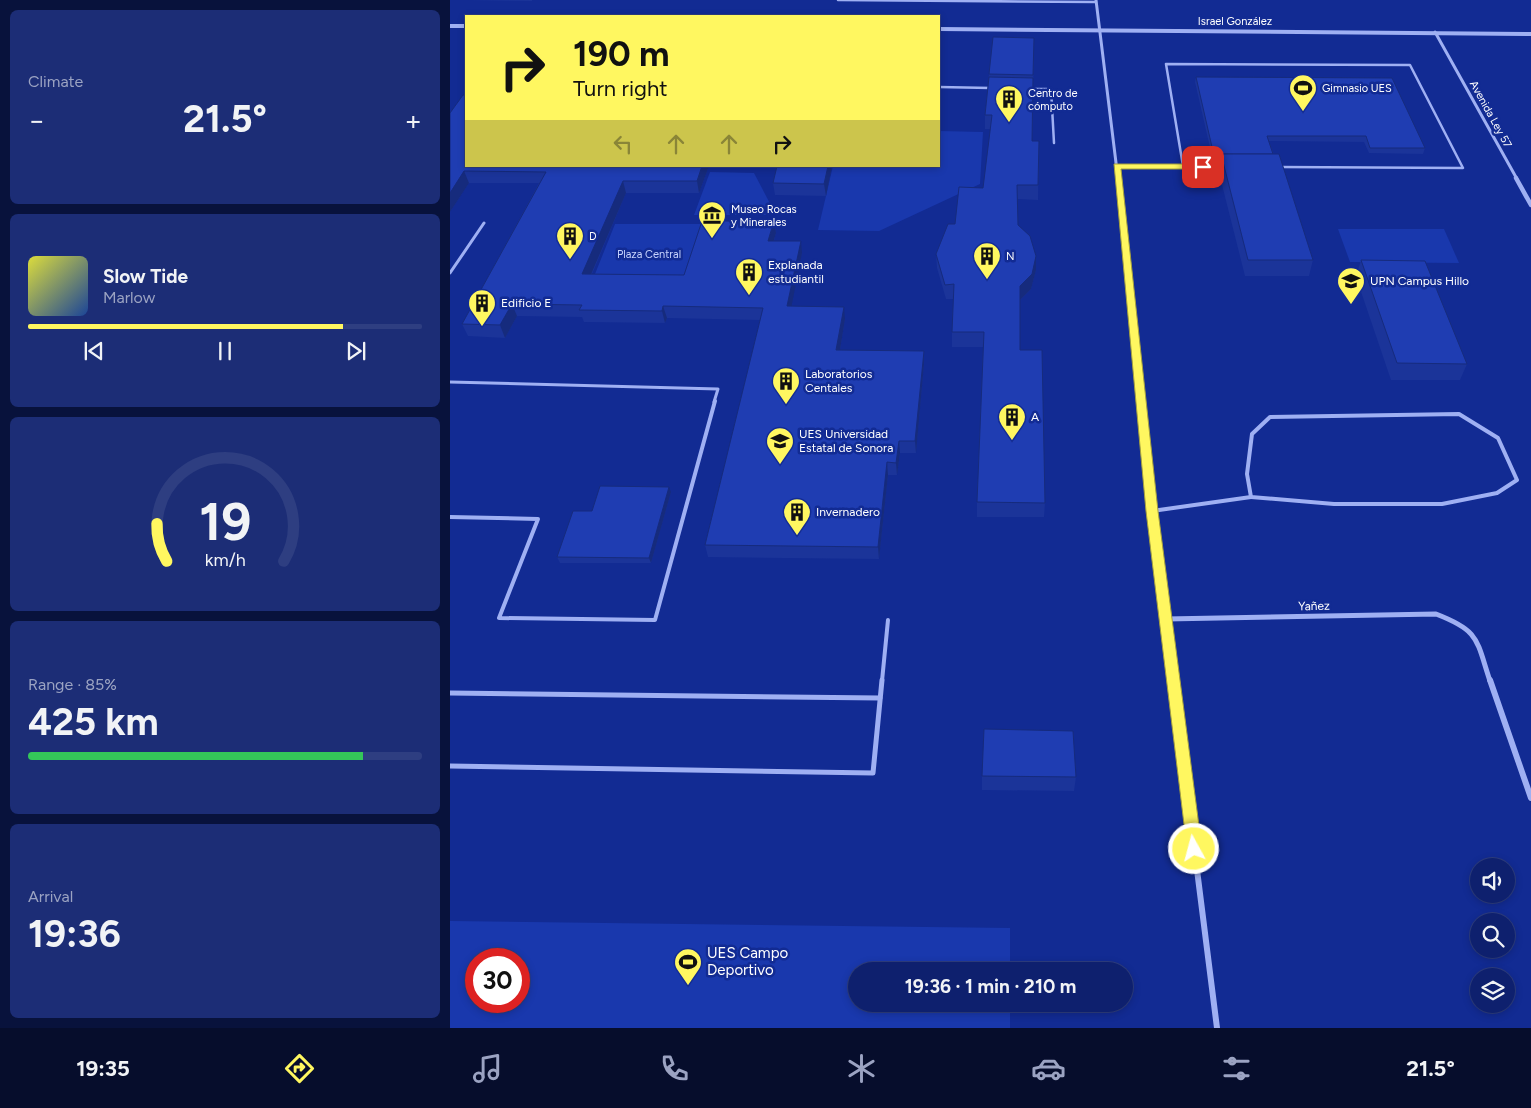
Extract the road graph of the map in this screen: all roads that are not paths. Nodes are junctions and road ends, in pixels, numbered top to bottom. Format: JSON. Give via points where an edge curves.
{"nodes":[{"id":1,"x":838,"y":0,"type":"edge"},
{"id":2,"x":1096,"y":1,"type":"edge"},
{"id":3,"x":450,"y":26,"type":"edge"},
{"id":4,"x":465,"y":26,"type":"edge"},
{"id":5,"x":940,"y":29,"type":"edge"},
{"id":6,"x":1099,"y":30,"type":"junction"},
{"id":7,"x":1435,"y":32,"type":"junction"},
{"id":8,"x":1531,"y":34,"type":"edge"},
{"id":9,"x":940,"y":87,"type":"edge"},
{"id":10,"x":995,"y":88,"type":"edge"},
{"id":11,"x":1023,"y":89,"type":"edge"},
{"id":12,"x":1054,"y":143,"type":"dead end"},
{"id":13,"x":1117,"y":166,"type":"junction"},
{"id":14,"x":1183,"y":166,"type":"junction"},
{"id":15,"x":1223,"y":167,"type":"edge"},
{"id":16,"x":1273,"y":167,"type":"edge"},
{"id":17,"x":1531,"y":205,"type":"edge"},
{"id":18,"x":484,"y":223,"type":"dead end"},
{"id":19,"x":450,"y":272,"type":"edge"},
{"id":20,"x":450,"y":382,"type":"edge"},
{"id":21,"x":1251,"y":497,"type":"junction"},
{"id":22,"x":1152,"y":511,"type":"junction"},
{"id":23,"x":450,"y":517,"type":"edge"},
{"id":24,"x":1166,"y":619,"type":"junction"},
{"id":25,"x":888,"y":620,"type":"dead end"},
{"id":26,"x":450,"y":693,"type":"edge"},
{"id":27,"x":880,"y":698,"type":"junction"},
{"id":28,"x":450,"y":766,"type":"edge"},
{"id":29,"x":1531,"y":798,"type":"edge"},
{"id":30,"x":1217,"y":1028,"type":"edge"}],
"edges":[{"from":1,"to":2,"type":"lane"},
{"from":2,"to":6,"type":"street"},
{"from":3,"to":4,"type":"street"},
{"from":5,"to":6,"type":"street","name":"Israel González"},
{"from":6,"to":7,"type":"street","name":"Israel González"},
{"from":6,"to":13,"type":"street"},
{"from":7,"to":8,"type":"street","name":"Israel González"},
{"from":7,"to":17,"type":"street","name":"Avenida Ley 57"},
{"from":9,"to":10,"type":"lane"},
{"from":11,"to":12,"type":"lane","via":[[1052,89]]},
{"from":13,"to":14,"type":"lane"},
{"from":13,"to":22,"type":"street"},
{"from":14,"to":15,"type":"lane"},
{"from":14,"to":16,"type":"lane","via":[[1166,64],[1410,65],[1463,168]]},
{"from":18,"to":19,"type":"lane"},
{"from":20,"to":23,"type":"lane","via":[[718,389],[655,620],[499,618],[538,519]]},
{"from":21,"to":21,"type":"lane","via":[[1334,504],[1442,504],[1497,493],[1517,480],[1498,438],[1459,414],[1270,417],[1252,434],[1247,474]]},
{"from":21,"to":22,"type":"lane"},
{"from":22,"to":24,"type":"street"},
{"from":24,"to":29,"type":"street","name":"Yañez","via":[[1436,614],[1460,623],[1475,636]]},
{"from":24,"to":30,"type":"street"},
{"from":25,"to":27,"type":"lane"},
{"from":26,"to":27,"type":"lane"},
{"from":27,"to":28,"type":"lane","via":[[873,773]]}]}
